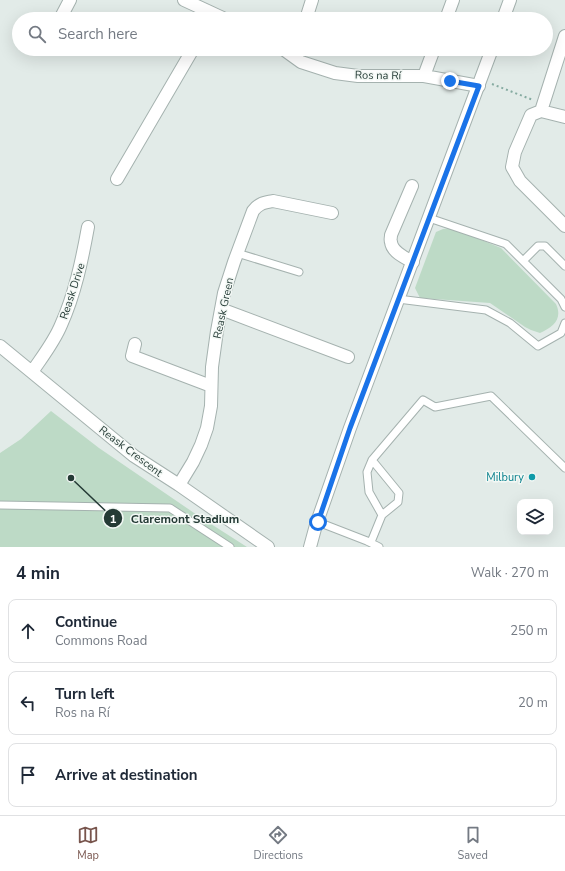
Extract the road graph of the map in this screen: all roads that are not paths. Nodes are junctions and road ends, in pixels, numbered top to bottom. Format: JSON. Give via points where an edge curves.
{"nodes":[{"id":1,"x":70,"y":0,"type":"edge"},
{"id":2,"x":184,"y":0,"type":"edge"},
{"id":3,"x":312,"y":0,"type":"edge"},
{"id":4,"x":453,"y":0,"type":"edge"},
{"id":5,"x":509,"y":1,"type":"edge"},
{"id":6,"x":64,"y":12,"type":"edge"},
{"id":7,"x":207,"y":12,"type":"edge"},
{"id":8,"x":308,"y":12,"type":"edge"},
{"id":9,"x":449,"y":12,"type":"edge"},
{"id":10,"x":505,"y":12,"type":"edge"},
{"id":11,"x":565,"y":36,"type":"edge"},
{"id":12,"x":189,"y":56,"type":"edge"},
{"id":13,"x":297,"y":56,"type":"edge"},
{"id":14,"x":431,"y":56,"type":"edge"},
{"id":15,"x":490,"y":56,"type":"edge"},
{"id":16,"x":424,"y":76,"type":"junction"},
{"id":17,"x":480,"y":83,"type":"junction"},
{"id":18,"x":542,"y":107,"type":"junction"},
{"id":19,"x":565,"y":117,"type":"edge"},
{"id":20,"x":117,"y":179,"type":"dead end"},
{"id":21,"x":412,"y":186,"type":"dead end"},
{"id":22,"x":332,"y":213,"type":"dead end"},
{"id":23,"x":429,"y":218,"type":"junction"},
{"id":24,"x":565,"y":226,"type":"edge"},
{"id":25,"x":88,"y":227,"type":"dead end"},
{"id":26,"x":237,"y":253,"type":"junction"},
{"id":27,"x":523,"y":261,"type":"junction"},
{"id":28,"x":413,"y":262,"type":"junction"},
{"id":29,"x":565,"y":266,"type":"edge"},
{"id":30,"x":299,"y":272,"type":"dead end"},
{"id":31,"x":398,"y":299,"type":"junction"},
{"id":32,"x":565,"y":307,"type":"edge"},
{"id":33,"x":221,"y":309,"type":"junction"},
{"id":34,"x":565,"y":323,"type":"edge"},
{"id":35,"x":135,"y":344,"type":"dead end"},
{"id":36,"x":0,"y":346,"type":"edge"},
{"id":37,"x":348,"y":357,"type":"dead end"},
{"id":38,"x":32,"y":372,"type":"junction"},
{"id":39,"x":211,"y":386,"type":"junction"},
{"id":40,"x":372,"y":460,"type":"junction"},
{"id":41,"x":565,"y":468,"type":"edge"},
{"id":42,"x":179,"y":485,"type":"junction"},
{"id":43,"x":0,"y":505,"type":"edge"},
{"id":44,"x":382,"y":515,"type":"junction"},
{"id":45,"x":318,"y":522,"type":"junction"},
{"id":46,"x":371,"y":542,"type":"junction"},
{"id":47,"x":222,"y":544,"type":"edge"},
{"id":48,"x":230,"y":547,"type":"edge"},
{"id":49,"x":268,"y":547,"type":"edge"},
{"id":50,"x":310,"y":547,"type":"edge"},
{"id":51,"x":379,"y":547,"type":"edge"}],
"edges":[{"from":1,"to":6,"type":"street"},
{"from":2,"to":7,"type":"street"},
{"from":3,"to":8,"type":"street"},
{"from":4,"to":9,"type":"street"},
{"from":5,"to":10,"type":"street"},
{"from":11,"to":18,"type":"street"},
{"from":12,"to":20,"type":"street"},
{"from":13,"to":16,"type":"street","name":"Ros na Rí","via":[[301,62],[335,73],[358,76]]},
{"from":14,"to":16,"type":"street"},
{"from":15,"to":17,"type":"street"},
{"from":16,"to":17,"type":"street","name":"Ros na Rí"},
{"from":17,"to":23,"type":"street"},
{"from":18,"to":19,"type":"street"},
{"from":18,"to":24,"type":"street","via":[[531,115],[515,152],[512,167],[520,181]]},
{"from":21,"to":28,"type":"street","via":[[390,243],[393,249]]},
{"from":22,"to":26,"type":"street","name":"Reask Green","via":[[274,201],[264,203],[253,211]]},
{"from":23,"to":27,"type":"lane","via":[[506,244]]},
{"from":23,"to":28,"type":"street"},
{"from":25,"to":38,"type":"street","name":"Reask Drive","via":[[70,304],[61,326]]},
{"from":26,"to":30,"type":"lane"},
{"from":26,"to":33,"type":"street","name":"Reask Green"},
{"from":27,"to":29,"type":"lane","via":[[538,246],[545,246]]},
{"from":27,"to":32,"type":"lane","via":[[561,299]]},
{"from":28,"to":31,"type":"street"},
{"from":31,"to":34,"type":"lane","via":[[486,310],[510,324],[538,346],[561,333]]},
{"from":31,"to":45,"type":"street"},
{"from":33,"to":37,"type":"street"},
{"from":33,"to":39,"type":"street","name":"Reask Green"},
{"from":35,"to":39,"type":"street","via":[[132,356]]},
{"from":36,"to":38,"type":"street","name":"Reask Crescent"},
{"from":38,"to":42,"type":"street","name":"Reask Crescent","via":[[134,456]]},
{"from":39,"to":42,"type":"street","name":"Reask Green","via":[[211,406],[201,445]]},
{"from":40,"to":41,"type":"lane","via":[[423,400],[436,407],[491,396]]},
{"from":40,"to":44,"type":"lane","via":[[367,472],[370,492]]},
{"from":40,"to":44,"type":"lane","via":[[399,493],[398,502]]},
{"from":42,"to":49,"type":"street","name":"Reask Crescent"},
{"from":43,"to":47,"type":"lane","via":[[170,508]]},
{"from":44,"to":46,"type":"lane"},
{"from":45,"to":46,"type":"lane"},
{"from":45,"to":50,"type":"street"},
{"from":46,"to":51,"type":"lane"},
{"from":47,"to":48,"type":"lane"}]}
